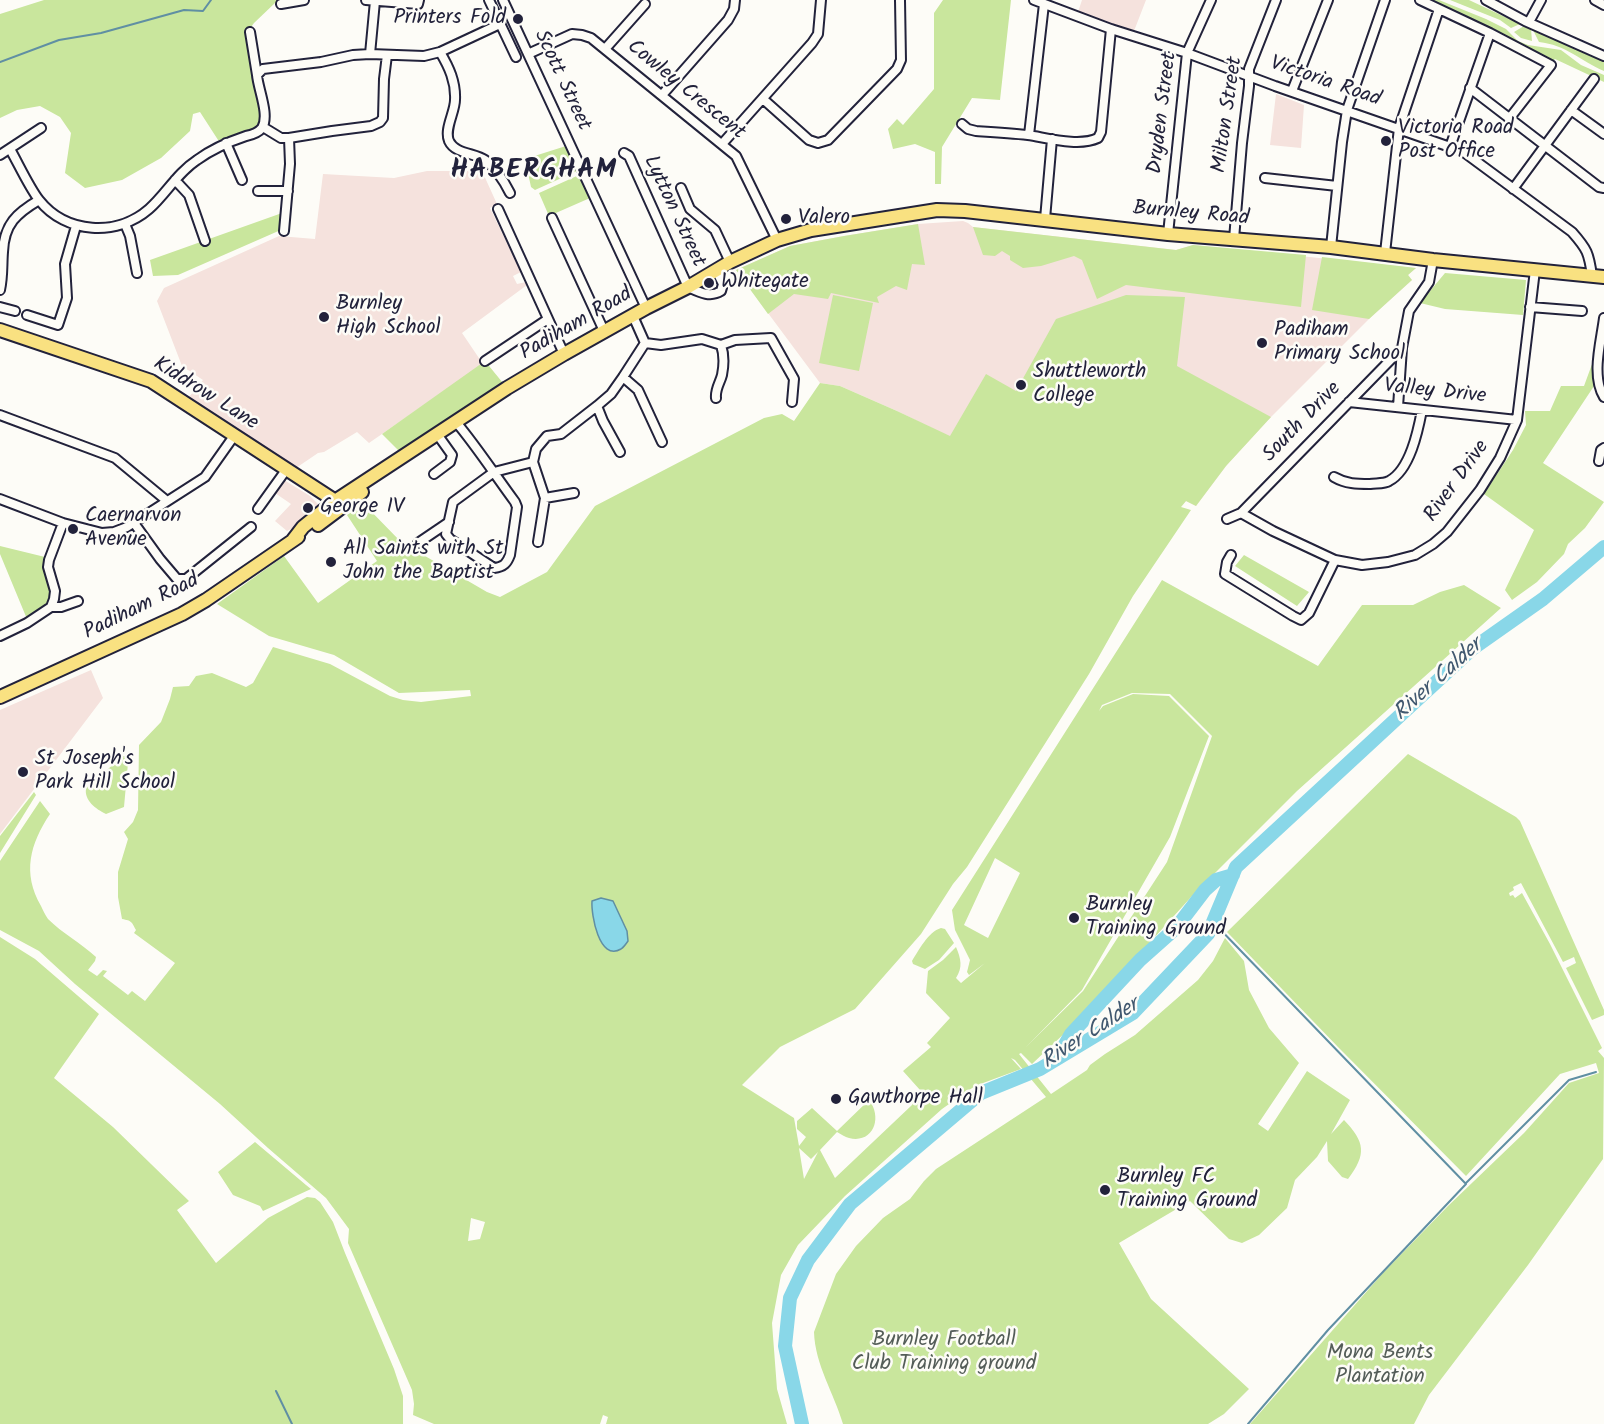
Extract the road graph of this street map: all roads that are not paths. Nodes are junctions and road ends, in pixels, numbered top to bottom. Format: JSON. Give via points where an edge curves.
{"nodes":[{"id":1,"x":304,"y":0,"type":"edge"},
{"id":2,"x":366,"y":0,"type":"edge"},
{"id":3,"x":489,"y":0,"type":"edge"},
{"id":4,"x":503,"y":0,"type":"edge"},
{"id":5,"x":735,"y":0,"type":"edge"},
{"id":6,"x":821,"y":0,"type":"edge"},
{"id":7,"x":900,"y":0,"type":"edge"},
{"id":8,"x":1034,"y":0,"type":"edge"},
{"id":9,"x":1211,"y":0,"type":"edge"},
{"id":10,"x":1275,"y":0,"type":"edge"},
{"id":11,"x":1328,"y":0,"type":"edge"},
{"id":12,"x":1385,"y":0,"type":"edge"},
{"id":13,"x":1420,"y":0,"type":"edge"},
{"id":14,"x":1486,"y":0,"type":"edge"},
{"id":15,"x":1541,"y":0,"type":"edge"},
{"id":16,"x":375,"y":1,"type":"edge"},
{"id":17,"x":418,"y":2,"type":"edge"},
{"id":18,"x":281,"y":4,"type":"dead end"},
{"id":19,"x":645,"y":4,"type":"dead end"},
{"id":20,"x":1044,"y":4,"type":"junction"},
{"id":21,"x":1439,"y":9,"type":"junction"},
{"id":22,"x":1529,"y":22,"type":"junction"},
{"id":23,"x":500,"y":24,"type":"junction"},
{"id":24,"x":1111,"y":29,"type":"junction"},
{"id":25,"x":250,"y":32,"type":"dead end"},
{"id":26,"x":1490,"y":33,"type":"junction"},
{"id":27,"x":605,"y":49,"type":"junction"},
{"id":28,"x":440,"y":52,"type":"junction"},
{"id":29,"x":1187,"y":53,"type":"junction"},
{"id":30,"x":370,"y":54,"type":"junction"},
{"id":31,"x":528,"y":54,"type":"junction"},
{"id":32,"x":387,"y":55,"type":"junction"},
{"id":33,"x":1604,"y":56,"type":"edge"},
{"id":34,"x":516,"y":57,"type":"dead end"},
{"id":35,"x":257,"y":76,"type":"junction"},
{"id":36,"x":1249,"y":76,"type":"junction"},
{"id":37,"x":1594,"y":79,"type":"dead end"},
{"id":38,"x":1470,"y":88,"type":"junction"},
{"id":39,"x":1292,"y":91,"type":"junction"},
{"id":40,"x":662,"y":95,"type":"junction"},
{"id":41,"x":763,"y":99,"type":"junction"},
{"id":42,"x":1347,"y":110,"type":"junction"},
{"id":43,"x":1571,"y":110,"type":"junction"},
{"id":44,"x":1509,"y":119,"type":"junction"},
{"id":45,"x":962,"y":124,"type":"dead end"},
{"id":46,"x":263,"y":127,"type":"junction"},
{"id":47,"x":41,"y":128,"type":"dead end"},
{"id":48,"x":1399,"y":129,"type":"junction"},
{"id":49,"x":1604,"y":134,"type":"edge"},
{"id":50,"x":1029,"y":135,"type":"junction"},
{"id":51,"x":289,"y":138,"type":"junction"},
{"id":52,"x":1052,"y":139,"type":"junction"},
{"id":53,"x":226,"y":143,"type":"junction"},
{"id":54,"x":722,"y":144,"type":"junction"},
{"id":55,"x":1545,"y":146,"type":"junction"},
{"id":56,"x":1450,"y":147,"type":"junction"},
{"id":57,"x":10,"y":149,"type":"junction"},
{"id":58,"x":624,"y":153,"type":"dead end"},
{"id":59,"x":0,"y":155,"type":"edge"},
{"id":60,"x":1265,"y":178,"type":"dead end"},
{"id":61,"x":175,"y":180,"type":"junction"},
{"id":62,"x":242,"y":180,"type":"dead end"},
{"id":63,"x":1337,"y":186,"type":"junction"},
{"id":64,"x":681,"y":188,"type":"dead end"},
{"id":65,"x":1604,"y":188,"type":"edge"},
{"id":66,"x":1513,"y":189,"type":"junction"},
{"id":67,"x":288,"y":190,"type":"junction"},
{"id":68,"x":258,"y":191,"type":"dead end"},
{"id":69,"x":510,"y":194,"type":"dead end"},
{"id":70,"x":39,"y":200,"type":"junction"},
{"id":71,"x":498,"y":209,"type":"dead end"},
{"id":72,"x":552,"y":218,"type":"dead end"},
{"id":73,"x":1044,"y":219,"type":"junction"},
{"id":74,"x":125,"y":224,"type":"junction"},
{"id":75,"x":76,"y":226,"type":"junction"},
{"id":76,"x":284,"y":231,"type":"dead end"},
{"id":77,"x":1168,"y":234,"type":"junction"},
{"id":78,"x":1234,"y":239,"type":"junction"},
{"id":79,"x":777,"y":240,"type":"junction"},
{"id":80,"x":205,"y":241,"type":"dead end"},
{"id":81,"x":1331,"y":247,"type":"junction"},
{"id":82,"x":1385,"y":253,"type":"junction"},
{"id":83,"x":1433,"y":260,"type":"junction"},
{"id":84,"x":730,"y":262,"type":"junction"},
{"id":85,"x":716,"y":270,"type":"junction"},
{"id":86,"x":1534,"y":270,"type":"junction"},
{"id":87,"x":137,"y":273,"type":"dead end"},
{"id":88,"x":1598,"y":276,"type":"edge"},
{"id":89,"x":688,"y":287,"type":"junction"},
{"id":90,"x":0,"y":290,"type":"edge"},
{"id":91,"x":0,"y":307,"type":"edge"},
{"id":92,"x":1530,"y":307,"type":"junction"},
{"id":93,"x":646,"y":308,"type":"junction"},
{"id":94,"x":15,"y":311,"type":"dead end"},
{"id":95,"x":1582,"y":311,"type":"dead end"},
{"id":96,"x":27,"y":315,"type":"dead end"},
{"id":97,"x":633,"y":316,"type":"junction"},
{"id":98,"x":1604,"y":318,"type":"edge"},
{"id":99,"x":548,"y":319,"type":"junction"},
{"id":100,"x":0,"y":330,"type":"edge"},
{"id":101,"x":604,"y":331,"type":"junction"},
{"id":102,"x":645,"y":343,"type":"junction"},
{"id":103,"x":720,"y":345,"type":"junction"},
{"id":104,"x":1402,"y":348,"type":"junction"},
{"id":105,"x":564,"y":354,"type":"junction"},
{"id":106,"x":485,"y":361,"type":"dead end"},
{"id":107,"x":623,"y":377,"type":"junction"},
{"id":108,"x":1604,"y":397,"type":"edge"},
{"id":109,"x":716,"y":398,"type":"dead end"},
{"id":110,"x":792,"y":402,"type":"dead end"},
{"id":111,"x":1349,"y":402,"type":"junction"},
{"id":112,"x":597,"y":406,"type":"junction"},
{"id":113,"x":1398,"y":407,"type":"junction"},
{"id":114,"x":1422,"y":410,"type":"junction"},
{"id":115,"x":0,"y":415,"type":"edge"},
{"id":116,"x":1517,"y":420,"type":"junction"},
{"id":117,"x":456,"y":422,"type":"junction"},
{"id":118,"x":437,"y":434,"type":"junction"},
{"id":119,"x":234,"y":436,"type":"junction"},
{"id":120,"x":662,"y":442,"type":"dead end"},
{"id":121,"x":1604,"y":448,"type":"edge"},
{"id":122,"x":620,"y":452,"type":"dead end"},
{"id":123,"x":1599,"y":461,"type":"dead end"},
{"id":124,"x":533,"y":462,"type":"junction"},
{"id":125,"x":286,"y":470,"type":"junction"},
{"id":126,"x":494,"y":472,"type":"junction"},
{"id":127,"x":434,"y":474,"type":"dead end"},
{"id":128,"x":1334,"y":477,"type":"dead end"},
{"id":129,"x":574,"y":493,"type":"dead end"},
{"id":130,"x":545,"y":498,"type":"junction"},
{"id":131,"x":0,"y":499,"type":"edge"},
{"id":132,"x":167,"y":501,"type":"junction"},
{"id":133,"x":339,"y":504,"type":"junction"},
{"id":134,"x":258,"y":509,"type":"dead end"},
{"id":135,"x":1241,"y":513,"type":"junction"},
{"id":136,"x":1227,"y":519,"type":"dead end"},
{"id":137,"x":449,"y":522,"type":"junction"},
{"id":138,"x":63,"y":523,"type":"junction"},
{"id":139,"x":134,"y":523,"type":"junction"},
{"id":140,"x":251,"y":527,"type":"dead end"},
{"id":141,"x":538,"y":542,"type":"dead end"},
{"id":142,"x":418,"y":543,"type":"dead end"},
{"id":143,"x":1231,"y":555,"type":"dead end"},
{"id":144,"x":1335,"y":560,"type":"junction"},
{"id":145,"x":78,"y":601,"type":"dead end"},
{"id":146,"x":51,"y":607,"type":"junction"},
{"id":147,"x":0,"y":636,"type":"edge"},
{"id":148,"x":0,"y":697,"type":"edge"}],
"edges":[{"from":1,"to":18,"type":"street"},
{"from":2,"to":16,"type":"street"},
{"from":3,"to":23,"type":"street"},
{"from":4,"to":31,"type":"street","name":"Scott Street"},
{"from":5,"to":40,"type":"street","via":[[728,20]]},
{"from":6,"to":41,"type":"street","via":[[818,34]]},
{"from":7,"to":41,"type":"street","via":[[901,60],[897,69],[828,140],[809,140]]},
{"from":8,"to":20,"type":"street","name":"Victoria Road"},
{"from":9,"to":29,"type":"street","name":"Dryden Street"},
{"from":10,"to":36,"type":"street","name":"Milton Street"},
{"from":11,"to":39,"type":"street"},
{"from":12,"to":42,"type":"street"},
{"from":13,"to":21,"type":"street"},
{"from":14,"to":22,"type":"street"},
{"from":15,"to":22,"type":"street"},
{"from":16,"to":17,"type":"street"},
{"from":16,"to":30,"type":"street"},
{"from":19,"to":27,"type":"street"},
{"from":20,"to":24,"type":"street","name":"Victoria Road"},
{"from":20,"to":50,"type":"street"},
{"from":21,"to":26,"type":"street"},
{"from":21,"to":48,"type":"street"},
{"from":22,"to":33,"type":"street"},
{"from":23,"to":28,"type":"street"},
{"from":23,"to":34,"type":"street"},
{"from":24,"to":29,"type":"street","name":"Victoria Road"},
{"from":24,"to":52,"type":"street","via":[[1098,138],[1084,142]]},
{"from":25,"to":35,"type":"street"},
{"from":26,"to":38,"type":"street"},
{"from":26,"to":44,"type":"street","via":[[1551,65]]},
{"from":27,"to":31,"type":"street","name":"Cowley Crescent","via":[[591,38],[572,34]]},
{"from":27,"to":40,"type":"street","name":"Cowley Crescent"},
{"from":28,"to":32,"type":"street","via":[[415,57]]},
{"from":28,"to":69,"type":"street","via":[[455,86],[450,141],[458,149],[488,162]]},
{"from":29,"to":36,"type":"street","name":"Victoria Road"},
{"from":29,"to":77,"type":"street","name":"Dryden Street"},
{"from":30,"to":32,"type":"street"},
{"from":30,"to":35,"type":"street","via":[[266,68]]},
{"from":31,"to":93,"type":"street","name":"Scott Street"},
{"from":32,"to":51,"type":"street","via":[[380,122]]},
{"from":35,"to":46,"type":"street","via":[[265,112]]},
{"from":36,"to":39,"type":"street","name":"Victoria Road"},
{"from":36,"to":78,"type":"street","name":"Milton Street"},
{"from":37,"to":43,"type":"street"},
{"from":38,"to":44,"type":"street"},
{"from":38,"to":56,"type":"street"},
{"from":39,"to":42,"type":"street","name":"Victoria Road"},
{"from":40,"to":54,"type":"street","name":"Cowley Crescent"},
{"from":41,"to":54,"type":"street"},
{"from":42,"to":48,"type":"street","name":"Victoria Road"},
{"from":42,"to":63,"type":"street"},
{"from":43,"to":49,"type":"street"},
{"from":43,"to":55,"type":"street"},
{"from":44,"to":55,"type":"street"},
{"from":45,"to":50,"type":"street","via":[[976,131]]},
{"from":46,"to":51,"type":"street","via":[[281,138]]},
{"from":46,"to":53,"type":"street"},
{"from":47,"to":57,"type":"street"},
{"from":48,"to":56,"type":"street","name":"Victoria Road"},
{"from":48,"to":82,"type":"street"},
{"from":50,"to":52,"type":"street"},
{"from":51,"to":67,"type":"street"},
{"from":52,"to":73,"type":"street"},
{"from":53,"to":61,"type":"street","via":[[197,159]]},
{"from":53,"to":62,"type":"street"},
{"from":54,"to":79,"type":"street","name":"Cowley Crescent","via":[[736,156]]},
{"from":55,"to":65,"type":"street"},
{"from":55,"to":66,"type":"street"},
{"from":56,"to":66,"type":"street","name":"Victoria Road","via":[[1465,153]]},
{"from":57,"to":59,"type":"street"},
{"from":57,"to":70,"type":"street"},
{"from":58,"to":89,"type":"street","name":"Lytton Street"},
{"from":60,"to":63,"type":"street"},
{"from":61,"to":74,"type":"street","via":[[150,208]]},
{"from":61,"to":80,"type":"street","via":[[189,195]]},
{"from":63,"to":81,"type":"street"},
{"from":64,"to":84,"type":"street","via":[[690,209],[715,230]]},
{"from":66,"to":88,"type":"street","name":"Victoria Road","via":[[1572,232],[1585,246]]},
{"from":67,"to":68,"type":"street"},
{"from":67,"to":76,"type":"street"},
{"from":70,"to":75,"type":"street","via":[[52,213]]},
{"from":70,"to":90,"type":"street","via":[[9,226]]},
{"from":71,"to":99,"type":"street"},
{"from":72,"to":101,"type":"street"},
{"from":73,"to":77,"type":"main road","name":"Burnley Road"},
{"from":73,"to":79,"type":"main road","name":"Burnley Road","via":[[937,210],[811,230]]},
{"from":74,"to":75,"type":"street","via":[[105,228]]},
{"from":74,"to":87,"type":"street"},
{"from":75,"to":96,"type":"street","via":[[65,264],[67,298],[58,325]]},
{"from":77,"to":78,"type":"main road","name":"Burnley Road"},
{"from":78,"to":81,"type":"main road","name":"Burnley Road"},
{"from":79,"to":84,"type":"main road","name":"Padiham Road"},
{"from":81,"to":82,"type":"main road","name":"Burnley Road"},
{"from":82,"to":83,"type":"main road","name":"Burnley Road"},
{"from":83,"to":86,"type":"main road","name":"Burnley Road"},
{"from":83,"to":104,"type":"street","via":[[1429,282],[1409,311]]},
{"from":84,"to":85,"type":"main road","name":"Padiham Road"},
{"from":85,"to":89,"type":"main road","name":"Padiham Road"},
{"from":85,"to":89,"type":"street","via":[[723,284],[715,295]]},
{"from":86,"to":88,"type":"main road","name":"Burnley Road"},
{"from":86,"to":92,"type":"street","name":"River Drive"},
{"from":89,"to":93,"type":"main road","name":"Padiham Road"},
{"from":91,"to":94,"type":"street"},
{"from":92,"to":95,"type":"street"},
{"from":92,"to":116,"type":"street","name":"River Drive"},
{"from":93,"to":97,"type":"main road","name":"Padiham Road"},
{"from":97,"to":101,"type":"main road","name":"Padiham Road"},
{"from":97,"to":102,"type":"street"},
{"from":98,"to":108,"type":"street","via":[[1597,373]]},
{"from":99,"to":105,"type":"street"},
{"from":99,"to":106,"type":"street"},
{"from":100,"to":119,"type":"main road","name":"Kiddrow Lane","via":[[151,381]]},
{"from":101,"to":105,"type":"main road","name":"Padiham Road"},
{"from":102,"to":103,"type":"street","via":[[661,345],[702,339]]},
{"from":102,"to":107,"type":"street"},
{"from":103,"to":109,"type":"street","via":[[724,352]]},
{"from":103,"to":110,"type":"street","via":[[771,338],[794,379]]},
{"from":104,"to":111,"type":"street","name":"South Drive"},
{"from":104,"to":113,"type":"street"},
{"from":105,"to":117,"type":"main road","name":"Padiham Road"},
{"from":107,"to":112,"type":"street"},
{"from":107,"to":120,"type":"street","via":[[638,390]]},
{"from":111,"to":113,"type":"street","name":"Valley Drive"},
{"from":111,"to":135,"type":"street","name":"South Drive"},
{"from":112,"to":122,"type":"street"},
{"from":112,"to":124,"type":"street","via":[[561,434],[547,436],[536,449]]},
{"from":113,"to":114,"type":"street","name":"Valley Drive"},
{"from":114,"to":116,"type":"street","name":"Valley Drive"},
{"from":114,"to":128,"type":"street","via":[[1414,442],[1397,476],[1387,483],[1358,484]]},
{"from":115,"to":132,"type":"street","via":[[115,458]]},
{"from":116,"to":144,"type":"street","name":"River Drive","via":[[1480,489],[1433,544],[1415,555],[1388,562]]},
{"from":117,"to":118,"type":"main road","name":"Padiham Road"},
{"from":117,"to":126,"type":"street"},
{"from":118,"to":127,"type":"street","via":[[452,455],[450,462]]},
{"from":118,"to":133,"type":"main road","name":"Padiham Road"},
{"from":119,"to":125,"type":"main road","name":"Kiddrow Lane"},
{"from":119,"to":132,"type":"street","via":[[205,477]]},
{"from":121,"to":123,"type":"street"},
{"from":124,"to":126,"type":"street"},
{"from":124,"to":130,"type":"street"},
{"from":125,"to":133,"type":"main road","name":"Kiddrow Lane"},
{"from":125,"to":134,"type":"street"},
{"from":126,"to":137,"type":"street","via":[[453,502]]},
{"from":126,"to":137,"type":"street","via":[[517,507],[508,562],[494,568],[450,539],[446,534]]},
{"from":129,"to":130,"type":"street"},
{"from":130,"to":141,"type":"street"},
{"from":131,"to":138,"type":"street"},
{"from":132,"to":139,"type":"street"},
{"from":133,"to":148,"type":"main road","name":"Padiham Road","via":[[303,527],[293,540],[182,614]]},
{"from":135,"to":136,"type":"street","name":"South Drive"},
{"from":135,"to":144,"type":"street","name":"River Drive"},
{"from":137,"to":142,"type":"street"},
{"from":138,"to":139,"type":"street","via":[[102,533]]},
{"from":138,"to":146,"type":"street","via":[[48,567],[55,591]]},
{"from":139,"to":140,"type":"street","name":"Padiham Road","via":[[177,579],[186,579]]},
{"from":143,"to":144,"type":"street","via":[[1225,574],[1301,620],[1309,613]]},
{"from":145,"to":146,"type":"street"},
{"from":146,"to":147,"type":"street"}]}
